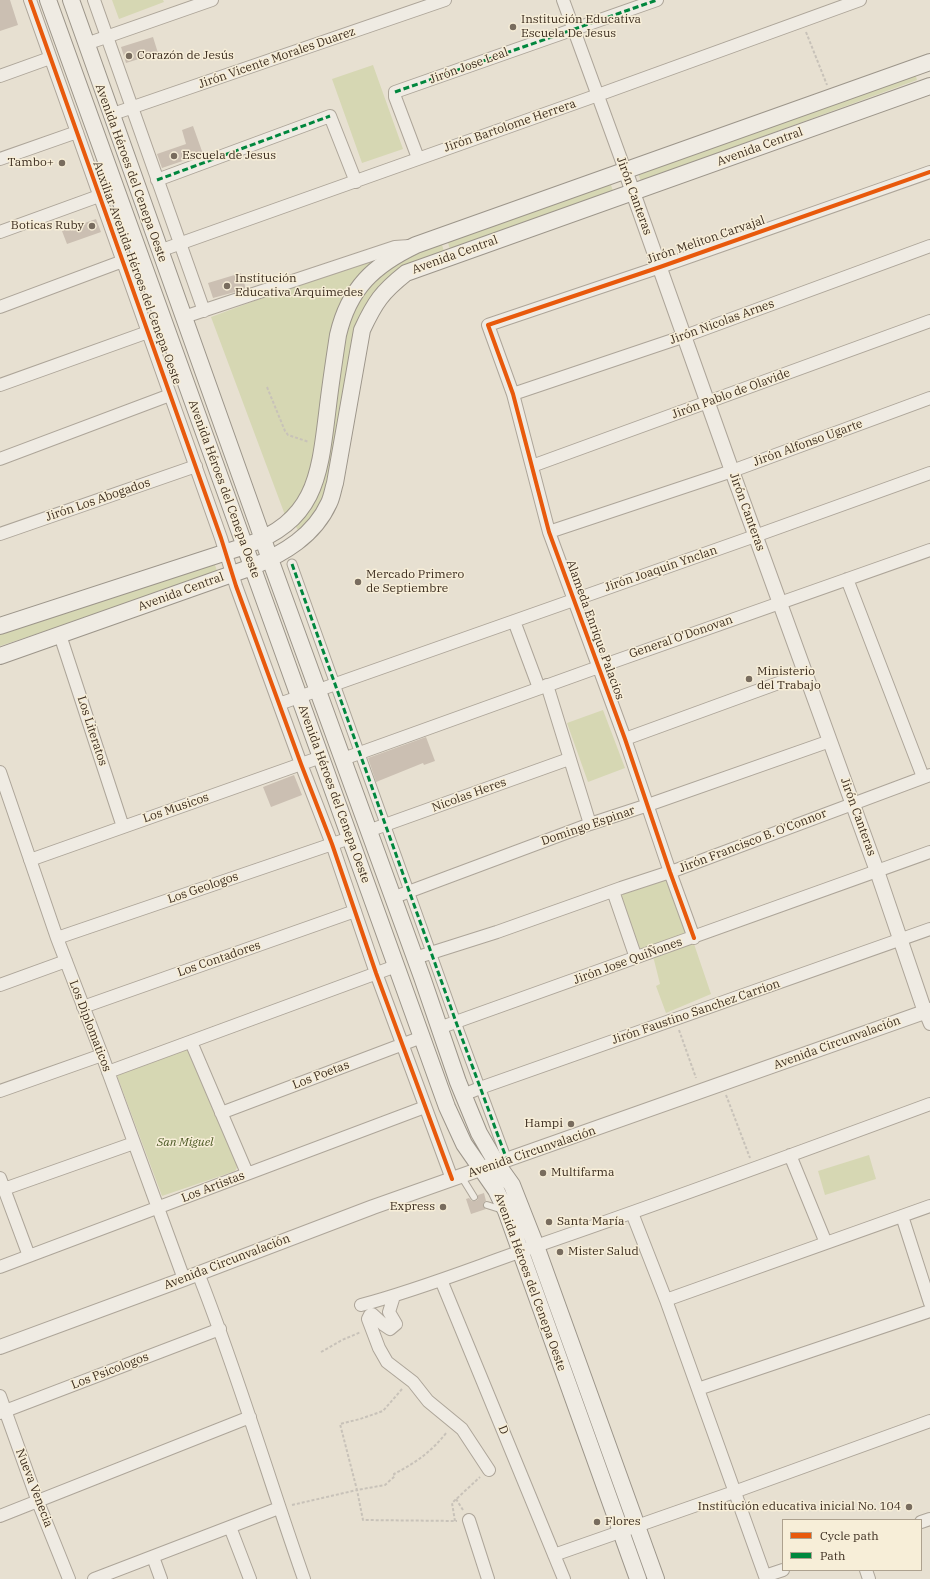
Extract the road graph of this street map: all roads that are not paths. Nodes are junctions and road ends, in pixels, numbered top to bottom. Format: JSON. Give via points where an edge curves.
{"nodes":[{"id":1,"x":30,"y":0,"type":"edge"},
{"id":2,"x":48,"y":0,"type":"edge"},
{"id":3,"x":71,"y":0,"type":"edge"},
{"id":4,"x":94,"y":0,"type":"edge"},
{"id":5,"x":212,"y":0,"type":"edge"},
{"id":6,"x":444,"y":0,"type":"edge"},
{"id":7,"x":563,"y":0,"type":"edge"},
{"id":8,"x":657,"y":0,"type":"edge"},
{"id":9,"x":860,"y":0,"type":"edge"},
{"id":10,"x":573,"y":29,"type":"junction"},
{"id":11,"x":107,"y":37,"type":"junction"},
{"id":12,"x":86,"y":44,"type":"junction"},
{"id":13,"x":50,"y":58,"type":"junction"},
{"id":14,"x":930,"y":62,"type":"edge"},
{"id":15,"x":0,"y":76,"type":"edge"},
{"id":16,"x":930,"y":86,"type":"edge"},
{"id":17,"x":598,"y":95,"type":"junction"},
{"id":18,"x":132,"y":109,"type":"junction"},
{"id":19,"x":110,"y":115,"type":"junction"},
{"id":20,"x":77,"y":132,"type":"junction"},
{"id":21,"x":418,"y":158,"type":"junction"},
{"id":22,"x":0,"y":159,"type":"edge"},
{"id":23,"x":625,"y":170,"type":"junction"},
{"id":24,"x":930,"y":172,"type":"edge"},
{"id":25,"x":157,"y":180,"type":"junction"},
{"id":26,"x":356,"y":182,"type":"junction"},
{"id":27,"x":633,"y":192,"type":"junction"},
{"id":28,"x":99,"y":196,"type":"junction"},
{"id":29,"x":0,"y":232,"type":"edge"},
{"id":30,"x":180,"y":244,"type":"junction"},
{"id":31,"x":416,"y":245,"type":"junction"},
{"id":32,"x":930,"y":246,"type":"edge"},
{"id":33,"x":159,"y":251,"type":"junction"},
{"id":34,"x":123,"y":261,"type":"junction"},
{"id":35,"x":660,"y":267,"type":"junction"},
{"id":36,"x":0,"y":307,"type":"edge"},
{"id":37,"x":204,"y":311,"type":"junction"},
{"id":38,"x":184,"y":317,"type":"junction"},
{"id":39,"x":930,"y":321,"type":"edge"},
{"id":40,"x":488,"y":325,"type":"joint"},
{"id":41,"x":148,"y":332,"type":"junction"},
{"id":42,"x":684,"y":336,"type":"junction"},
{"id":43,"x":0,"y":385,"type":"edge"},
{"id":44,"x":512,"y":394,"type":"junction"},
{"id":45,"x":170,"y":395,"type":"junction"},
{"id":46,"x":930,"y":398,"type":"edge"},
{"id":47,"x":707,"y":403,"type":"junction"},
{"id":48,"x":0,"y":459,"type":"edge"},
{"id":49,"x":196,"y":466,"type":"junction"},
{"id":50,"x":532,"y":466,"type":"junction"},
{"id":51,"x":732,"y":471,"type":"junction"},
{"id":52,"x":930,"y":473,"type":"edge"},
{"id":53,"x":549,"y":532,"type":"junction"},
{"id":54,"x":0,"y":534,"type":"edge"},
{"id":55,"x":755,"y":536,"type":"junction"},
{"id":56,"x":263,"y":540,"type":"junction"},
{"id":57,"x":244,"y":546,"type":"junction"},
{"id":58,"x":930,"y":550,"type":"edge"},
{"id":59,"x":226,"y":552,"type":"junction"},
{"id":60,"x":270,"y":560,"type":"junction"},
{"id":61,"x":292,"y":564,"type":"dead end"},
{"id":62,"x":252,"y":567,"type":"junction"},
{"id":63,"x":232,"y":574,"type":"junction"},
{"id":64,"x":847,"y":579,"type":"junction"},
{"id":65,"x":573,"y":600,"type":"junction"},
{"id":66,"x":780,"y":603,"type":"junction"},
{"id":67,"x":514,"y":621,"type":"junction"},
{"id":68,"x":0,"y":626,"type":"edge"},
{"id":69,"x":60,"y":635,"type":"junction"},
{"id":70,"x":0,"y":656,"type":"edge"},
{"id":71,"x":598,"y":667,"type":"junction"},
{"id":72,"x":806,"y":673,"type":"junction"},
{"id":73,"x":336,"y":685,"type":"junction"},
{"id":74,"x":543,"y":687,"type":"junction"},
{"id":75,"x":318,"y":691,"type":"junction"},
{"id":76,"x":300,"y":697,"type":"junction"},
{"id":77,"x":279,"y":704,"type":"junction"},
{"id":78,"x":625,"y":739,"type":"junction"},
{"id":79,"x":830,"y":741,"type":"junction"},
{"id":80,"x":359,"y":753,"type":"junction"},
{"id":81,"x":321,"y":757,"type":"junction"},
{"id":82,"x":342,"y":759,"type":"junction"},
{"id":83,"x":569,"y":759,"type":"junction"},
{"id":84,"x":301,"y":764,"type":"junction"},
{"id":85,"x":0,"y":772,"type":"edge"},
{"id":86,"x":926,"y":776,"type":"edge"},
{"id":87,"x":853,"y":804,"type":"junction"},
{"id":88,"x":648,"y":806,"type":"junction"},
{"id":89,"x":385,"y":824,"type":"junction"},
{"id":90,"x":590,"y":824,"type":"junction"},
{"id":91,"x":123,"y":827,"type":"junction"},
{"id":92,"x":368,"y":831,"type":"junction"},
{"id":93,"x":350,"y":838,"type":"junction"},
{"id":94,"x":332,"y":844,"type":"junction"},
{"id":95,"x":930,"y":852,"type":"edge"},
{"id":96,"x":30,"y":860,"type":"junction"},
{"id":97,"x":878,"y":871,"type":"junction"},
{"id":98,"x":670,"y":872,"type":"junction"},
{"id":99,"x":410,"y":891,"type":"junction"},
{"id":100,"x":612,"y":891,"type":"junction"},
{"id":101,"x":392,"y":898,"type":"junction"},
{"id":102,"x":355,"y":911,"type":"junction"},
{"id":103,"x":930,"y":929,"type":"edge"},
{"id":104,"x":57,"y":938,"type":"junction"},
{"id":105,"x":694,"y":938,"type":"junction"},
{"id":106,"x":902,"y":940,"type":"junction"},
{"id":107,"x":431,"y":953,"type":"junction"},
{"id":108,"x":415,"y":958,"type":"junction"},
{"id":109,"x":636,"y":958,"type":"junction"},
{"id":110,"x":66,"y":961,"type":"junction"},
{"id":111,"x":396,"y":966,"type":"junction"},
{"id":112,"x":376,"y":973,"type":"junction"},
{"id":113,"x":0,"y":985,"type":"edge"},
{"id":114,"x":83,"y":1007,"type":"junction"},
{"id":115,"x":928,"y":1016,"type":"edge"},
{"id":116,"x":456,"y":1022,"type":"junction"},
{"id":117,"x":439,"y":1028,"type":"junction"},
{"id":118,"x":422,"y":1037,"type":"junction"},
{"id":119,"x":191,"y":1042,"type":"junction"},
{"id":120,"x":403,"y":1044,"type":"junction"},
{"id":121,"x":102,"y":1055,"type":"junction"},
{"id":122,"x":108,"y":1072,"type":"junction"},
{"id":123,"x":480,"y":1088,"type":"junction"},
{"id":124,"x":0,"y":1091,"type":"edge"},
{"id":125,"x":463,"y":1095,"type":"junction"},
{"id":126,"x":930,"y":1104,"type":"edge"},
{"id":127,"x":425,"y":1107,"type":"junction"},
{"id":128,"x":221,"y":1113,"type":"junction"},
{"id":129,"x":134,"y":1143,"type":"junction"},
{"id":130,"x":790,"y":1155,"type":"junction"},
{"id":131,"x":502,"y":1162,"type":"junction"},
{"id":132,"x":482,"y":1170,"type":"junction"},
{"id":133,"x":247,"y":1173,"type":"junction"},
{"id":134,"x":457,"y":1178,"type":"junction"},
{"id":135,"x":2,"y":1183,"type":"edge"},
{"id":136,"x":474,"y":1197,"type":"dead end"},
{"id":137,"x":488,"y":1205,"type":"dead end"},
{"id":138,"x":930,"y":1206,"type":"edge"},
{"id":139,"x":158,"y":1208,"type":"junction"},
{"id":140,"x":506,"y":1211,"type":"junction"},
{"id":141,"x":632,"y":1213,"type":"junction"},
{"id":142,"x":902,"y":1216,"type":"junction"},
{"id":143,"x":826,"y":1243,"type":"junction"},
{"id":144,"x":536,"y":1246,"type":"junction"},
{"id":145,"x":520,"y":1252,"type":"junction"},
{"id":146,"x":29,"y":1256,"type":"junction"},
{"id":147,"x":0,"y":1266,"type":"edge"},
{"id":148,"x":198,"y":1273,"type":"junction"},
{"id":149,"x":184,"y":1279,"type":"junction"},
{"id":150,"x":441,"y":1280,"type":"junction"},
{"id":151,"x":394,"y":1296,"type":"junction"},
{"id":152,"x":666,"y":1300,"type":"junction"},
{"id":153,"x":930,"y":1303,"type":"edge"},
{"id":154,"x":361,"y":1305,"type":"dead end"},
{"id":155,"x":930,"y":1311,"type":"edge"},
{"id":156,"x":220,"y":1329,"type":"junction"},
{"id":157,"x":0,"y":1347,"type":"edge"},
{"id":158,"x":698,"y":1389,"type":"junction"},
{"id":159,"x":0,"y":1396,"type":"edge"},
{"id":160,"x":3,"y":1412,"type":"edge"},
{"id":161,"x":250,"y":1417,"type":"junction"},
{"id":162,"x":930,"y":1421,"type":"edge"},
{"id":163,"x":489,"y":1470,"type":"road end"},
{"id":164,"x":734,"y":1492,"type":"junction"},
{"id":165,"x":38,"y":1502,"type":"junction"},
{"id":166,"x":279,"y":1508,"type":"junction"},
{"id":167,"x":0,"y":1516,"type":"edge"},
{"id":168,"x":470,"y":1520,"type":"road end"},
{"id":169,"x":637,"y":1526,"type":"junction"},
{"id":170,"x":230,"y":1527,"type":"junction"},
{"id":171,"x":621,"y":1532,"type":"junction"},
{"id":172,"x":554,"y":1555,"type":"junction"},
{"id":173,"x":154,"y":1557,"type":"junction"},
{"id":174,"x":782,"y":1570,"type":"edge"},
{"id":175,"x":765,"y":1578,"type":"edge"},
{"id":176,"x":70,"y":1579,"type":"edge"},
{"id":177,"x":94,"y":1579,"type":"edge"},
{"id":178,"x":161,"y":1579,"type":"edge"},
{"id":179,"x":250,"y":1579,"type":"edge"},
{"id":180,"x":304,"y":1579,"type":"edge"},
{"id":181,"x":488,"y":1579,"type":"edge"},
{"id":182,"x":564,"y":1579,"type":"edge"},
{"id":183,"x":638,"y":1579,"type":"edge"},
{"id":184,"x":656,"y":1579,"type":"edge"}],
"edges":[{"from":1,"to":13,"type":"street","name":"Auxiliar Avenida Héroes del Cenepa Oeste"},
{"from":2,"to":57,"type":"main road","name":"Avenida Héroes del Cenepa Oeste"},
{"from":3,"to":12,"type":"main road","name":"Avenida Héroes del Cenepa Oeste"},
{"from":4,"to":11,"type":"street"},
{"from":5,"to":11,"type":"street"},
{"from":6,"to":18,"type":"street","name":"Jirón Vicente Morales Duarez"},
{"from":7,"to":10,"type":"street","name":"Jirón Canteras"},
{"from":8,"to":10,"type":"street","name":"Jirón Jose Leal"},
{"from":9,"to":17,"type":"street","name":"Jirón Bartolome Herrera"},
{"from":10,"to":17,"type":"street","name":"Jirón Canteras"},
{"from":10,"to":21,"type":"street","name":"Jirón Jose Leal","via":[[395,92]]},
{"from":11,"to":12,"type":"street"},
{"from":11,"to":18,"type":"street"},
{"from":12,"to":19,"type":"main road","name":"Avenida Héroes del Cenepa Oeste"},
{"from":13,"to":15,"type":"street"},
{"from":13,"to":20,"type":"street","name":"Auxiliar Avenida Héroes del Cenepa Oeste"},
{"from":14,"to":23,"type":"main road","name":"Avenida Central"},
{"from":16,"to":27,"type":"main road","name":"Avenida Central"},
{"from":17,"to":21,"type":"street","name":"Jirón Bartolome Herrera"},
{"from":17,"to":23,"type":"street","name":"Jirón Canteras"},
{"from":18,"to":19,"type":"street","name":"Jirón Vicente Morales Duarez"},
{"from":18,"to":25,"type":"street"},
{"from":19,"to":33,"type":"main road","name":"Avenida Héroes del Cenepa Oeste"},
{"from":20,"to":22,"type":"street"},
{"from":20,"to":28,"type":"street","name":"Auxiliar Avenida Héroes del Cenepa Oeste"},
{"from":21,"to":26,"type":"street","name":"Jirón Bartolome Herrera"},
{"from":23,"to":27,"type":"street","name":"Jirón Canteras"},
{"from":23,"to":31,"type":"main road","name":"Avenida Central"},
{"from":24,"to":35,"type":"street","name":"Jirón Meliton Carvajal"},
{"from":25,"to":26,"type":"street","via":[[330,116]]},
{"from":25,"to":30,"type":"street"},
{"from":26,"to":30,"type":"street","name":"Jirón Bartolome Herrera"},
{"from":27,"to":35,"type":"street","name":"Jirón Canteras"},
{"from":27,"to":60,"type":"main road","name":"Avenida Central","via":[[406,273],[388,288],[372,307],[362,330],[330,502],[320,519],[303,538]]},
{"from":28,"to":29,"type":"street"},
{"from":28,"to":34,"type":"street","name":"Auxiliar Avenida Héroes del Cenepa Oeste"},
{"from":30,"to":33,"type":"street","name":"Jirón Bartolome Herrera"},
{"from":30,"to":37,"type":"street"},
{"from":31,"to":37,"type":"street","via":[[395,247]]},
{"from":31,"to":56,"type":"main road","name":"Avenida Central","via":[[395,255],[376,269],[360,286],[348,306],[338,335],[316,482],[307,501],[293,517],[282,528]]},
{"from":32,"to":42,"type":"street","name":"Jirón Nicolas Arnes"},
{"from":33,"to":38,"type":"main road","name":"Avenida Héroes del Cenepa Oeste"},
{"from":34,"to":36,"type":"street"},
{"from":34,"to":41,"type":"street","name":"Auxiliar Avenida Héroes del Cenepa Oeste"},
{"from":35,"to":40,"type":"street","name":"Jirón Meliton Carvajal"},
{"from":35,"to":42,"type":"street","name":"Jirón Canteras"},
{"from":37,"to":38,"type":"street"},
{"from":38,"to":56,"type":"main road","name":"Avenida Héroes del Cenepa Oeste"},
{"from":39,"to":47,"type":"street","name":"Jirón Pablo de Olavide"},
{"from":40,"to":44,"type":"street","name":"Alameda Enrique Palacios"},
{"from":41,"to":43,"type":"street"},
{"from":41,"to":45,"type":"street","name":"Auxiliar Avenida Héroes del Cenepa Oeste"},
{"from":42,"to":44,"type":"street","name":"Jirón Nicolas Arnes"},
{"from":42,"to":47,"type":"street","name":"Jirón Canteras"},
{"from":44,"to":50,"type":"street","name":"Alameda Enrique Palacios"},
{"from":45,"to":48,"type":"street"},
{"from":45,"to":49,"type":"street","name":"Auxiliar Avenida Héroes del Cenepa Oeste"},
{"from":46,"to":51,"type":"street","name":"Jirón Alfonso Ugarte"},
{"from":47,"to":50,"type":"street","name":"Jirón Pablo de Olavide"},
{"from":47,"to":51,"type":"street","name":"Jirón Canteras"},
{"from":49,"to":54,"type":"street","name":"Jirón Los Abogados"},
{"from":49,"to":59,"type":"street","name":"Auxiliar Avenida Héroes del Cenepa Oeste"},
{"from":50,"to":53,"type":"street","name":"Alameda Enrique Palacios"},
{"from":51,"to":53,"type":"street","name":"Jirón Alfonso Ugarte"},
{"from":51,"to":55,"type":"street","name":"Jirón Canteras"},
{"from":52,"to":55,"type":"street","name":"Jirón Joaquin Ynclan"},
{"from":53,"to":65,"type":"street","name":"Alameda Enrique Palacios"},
{"from":55,"to":65,"type":"street","name":"Jirón Joaquin Ynclan"},
{"from":55,"to":66,"type":"street","name":"Jirón Canteras"},
{"from":56,"to":57,"type":"main road","name":"Avenida Central"},
{"from":56,"to":60,"type":"main road","name":"Avenida Héroes del Cenepa Oeste"},
{"from":57,"to":59,"type":"main road","name":"Avenida Central"},
{"from":57,"to":62,"type":"main road","name":"Avenida Héroes del Cenepa Oeste"},
{"from":58,"to":64,"type":"street","name":"General O'Donovan"},
{"from":59,"to":63,"type":"street","name":"Auxiliar Avenida Héroes del Cenepa Oeste"},
{"from":59,"to":68,"type":"main road","name":"Avenida Central"},
{"from":60,"to":62,"type":"main road","name":"Avenida Central"},
{"from":60,"to":75,"type":"main road","name":"Avenida Héroes del Cenepa Oeste"},
{"from":61,"to":73,"type":"street"},
{"from":62,"to":63,"type":"main road","name":"Avenida Central"},
{"from":62,"to":76,"type":"main road","name":"Avenida Héroes del Cenepa Oeste"},
{"from":63,"to":69,"type":"main road","name":"Avenida Central"},
{"from":63,"to":77,"type":"street","name":"Auxiliar Avenida Héroes del Cenepa Oeste"},
{"from":64,"to":66,"type":"street","name":"General O'Donovan"},
{"from":64,"to":86,"type":"street"},
{"from":65,"to":67,"type":"street","name":"Jirón Joaquin Ynclan"},
{"from":65,"to":71,"type":"street","name":"Alameda Enrique Palacios"},
{"from":66,"to":71,"type":"street","name":"General O'Donovan"},
{"from":66,"to":72,"type":"street","name":"Jirón Canteras"},
{"from":67,"to":73,"type":"street","name":"Jirón Joaquin Ynclan"},
{"from":67,"to":74,"type":"street"},
{"from":69,"to":70,"type":"main road","name":"Avenida Central"},
{"from":69,"to":91,"type":"street","name":"Los Literatos"},
{"from":71,"to":74,"type":"street","name":"General O'Donovan"},
{"from":71,"to":78,"type":"street","name":"Alameda Enrique Palacios"},
{"from":72,"to":78,"type":"street"},
{"from":72,"to":79,"type":"street","name":"Jirón Canteras"},
{"from":73,"to":75,"type":"street","name":"Jirón Joaquin Ynclan"},
{"from":73,"to":80,"type":"street"},
{"from":74,"to":80,"type":"street","name":"General O'Donovan"},
{"from":74,"to":83,"type":"street"},
{"from":75,"to":76,"type":"street","name":"Jirón Joaquin Ynclan"},
{"from":75,"to":82,"type":"main road","name":"Avenida Héroes del Cenepa Oeste"},
{"from":76,"to":77,"type":"street","name":"Jirón Joaquin Ynclan"},
{"from":76,"to":81,"type":"main road","name":"Avenida Héroes del Cenepa Oeste"},
{"from":77,"to":84,"type":"street","name":"Auxiliar Avenida Héroes del Cenepa Oeste"},
{"from":78,"to":88,"type":"street","name":"Alameda Enrique Palacios"},
{"from":79,"to":87,"type":"street","name":"Jirón Canteras"},
{"from":79,"to":88,"type":"street","name":"Domingo Espinar"},
{"from":80,"to":82,"type":"street","name":"General O'Donovan"},
{"from":80,"to":89,"type":"street"},
{"from":81,"to":84,"type":"street","name":"Los Musicos"},
{"from":81,"to":93,"type":"main road","name":"Avenida Héroes del Cenepa Oeste"},
{"from":82,"to":92,"type":"main road","name":"Avenida Héroes del Cenepa Oeste"},
{"from":83,"to":89,"type":"street","name":"Nicolas Heres"},
{"from":83,"to":90,"type":"street"},
{"from":84,"to":91,"type":"street","name":"Los Musicos"},
{"from":84,"to":94,"type":"street","name":"Auxiliar Avenida Héroes del Cenepa Oeste"},
{"from":85,"to":96,"type":"street","name":"Los Diplomaticos"},
{"from":86,"to":87,"type":"street","name":"Jirón Francisco B. O'Connor"},
{"from":87,"to":97,"type":"street","name":"Jirón Canteras"},
{"from":87,"to":98,"type":"street","name":"Jirón Francisco B. O'Connor"},
{"from":88,"to":90,"type":"street","name":"Domingo Espinar"},
{"from":88,"to":98,"type":"street","name":"Alameda Enrique Palacios"},
{"from":89,"to":92,"type":"street","name":"Nicolas Heres"},
{"from":89,"to":99,"type":"street"},
{"from":90,"to":99,"type":"street","name":"Domingo Espinar"},
{"from":91,"to":96,"type":"street","name":"Los Musicos"},
{"from":92,"to":101,"type":"main road","name":"Avenida Héroes del Cenepa Oeste"},
{"from":93,"to":94,"type":"street","name":"Los Geologos"},
{"from":93,"to":111,"type":"main road","name":"Avenida Héroes del Cenepa Oeste"},
{"from":94,"to":102,"type":"street","name":"Auxiliar Avenida Héroes del Cenepa Oeste"},
{"from":94,"to":104,"type":"street","name":"Los Geologos"},
{"from":95,"to":97,"type":"street","name":"Jirón Jose QuiÑones"},
{"from":96,"to":104,"type":"street","name":"Los Diplomaticos"},
{"from":97,"to":105,"type":"street","name":"Jirón Jose QuiÑones"},
{"from":97,"to":106,"type":"street","name":"Jirón Canteras"},
{"from":98,"to":100,"type":"street","name":"Jirón Francisco B. O'Connor"},
{"from":98,"to":105,"type":"street","name":"Alameda Enrique Palacios"},
{"from":99,"to":101,"type":"street","name":"Domingo Espinar"},
{"from":99,"to":107,"type":"street"},
{"from":100,"to":107,"type":"street","name":"Jirón Francisco B. O'Connor"},
{"from":100,"to":109,"type":"street"},
{"from":101,"to":108,"type":"main road","name":"Avenida Héroes del Cenepa Oeste"},
{"from":102,"to":112,"type":"street","name":"Auxiliar Avenida Héroes del Cenepa Oeste"},
{"from":102,"to":114,"type":"street","name":"Los Contadores"},
{"from":103,"to":106,"type":"street","name":"Jirón Faustino Sanchez Carrion"},
{"from":104,"to":110,"type":"street","name":"Los Diplomaticos"},
{"from":105,"to":109,"type":"street","name":"Jirón Jose QuiÑones"},
{"from":106,"to":115,"type":"street","name":"Jirón Canteras"},
{"from":106,"to":123,"type":"street","name":"Jirón Faustino Sanchez Carrion"},
{"from":107,"to":108,"type":"street","name":"Jirón Francisco B. O'Connor"},
{"from":107,"to":116,"type":"street"},
{"from":108,"to":117,"type":"main road","name":"Avenida Héroes del Cenepa Oeste"},
{"from":109,"to":116,"type":"street","name":"Jirón Jose QuiÑones"},
{"from":110,"to":113,"type":"street"},
{"from":110,"to":114,"type":"street","name":"Los Diplomaticos"},
{"from":111,"to":112,"type":"street"},
{"from":111,"to":118,"type":"main road","name":"Avenida Héroes del Cenepa Oeste"},
{"from":112,"to":119,"type":"street"},
{"from":112,"to":120,"type":"street","name":"Auxiliar Avenida Héroes del Cenepa Oeste"},
{"from":114,"to":121,"type":"street","name":"Los Diplomaticos"},
{"from":115,"to":131,"type":"street","name":"Avenida Circunvalación","via":[[722,1084]]},
{"from":116,"to":117,"type":"street","name":"Jirón Jose QuiÑones"},
{"from":116,"to":123,"type":"street"},
{"from":117,"to":125,"type":"main road","name":"Avenida Héroes del Cenepa Oeste"},
{"from":118,"to":120,"type":"street","name":"Los Poetas"},
{"from":118,"to":132,"type":"main road","name":"Avenida Héroes del Cenepa Oeste","via":[[446,1106],[464,1144]]},
{"from":119,"to":122,"type":"street"},
{"from":119,"to":128,"type":"street"},
{"from":120,"to":127,"type":"street","name":"Auxiliar Avenida Héroes del Cenepa Oeste"},
{"from":120,"to":128,"type":"street","name":"Los Poetas"},
{"from":121,"to":122,"type":"street","name":"Los Diplomaticos"},
{"from":121,"to":124,"type":"street"},
{"from":122,"to":129,"type":"street","name":"Los Diplomaticos"},
{"from":123,"to":125,"type":"street","name":"Jirón Faustino Sanchez Carrion"},
{"from":123,"to":131,"type":"street"},
{"from":125,"to":131,"type":"main road","name":"Avenida Héroes del Cenepa Oeste","via":[[478,1133]]},
{"from":126,"to":130,"type":"street"},
{"from":127,"to":133,"type":"street","name":"Los Artistas"},
{"from":127,"to":134,"type":"street","name":"Auxiliar Avenida Héroes del Cenepa Oeste"},
{"from":128,"to":133,"type":"street"},
{"from":129,"to":135,"type":"street"},
{"from":129,"to":139,"type":"street","name":"Los Diplomaticos"},
{"from":130,"to":141,"type":"street"},
{"from":130,"to":143,"type":"street"},
{"from":131,"to":132,"type":"street","name":"Avenida Circunvalación"},
{"from":131,"to":144,"type":"main road","name":"Avenida Héroes del Cenepa Oeste"},
{"from":132,"to":134,"type":"street","name":"Avenida Circunvalación"},
{"from":132,"to":140,"type":"main road","name":"Avenida Héroes del Cenepa Oeste"},
{"from":133,"to":139,"type":"street","name":"Los Artistas"},
{"from":134,"to":136,"type":"lane"},
{"from":134,"to":148,"type":"street","name":"Avenida Circunvalación"},
{"from":135,"to":146,"type":"street"},
{"from":137,"to":140,"type":"lane"},
{"from":138,"to":142,"type":"street"},
{"from":139,"to":146,"type":"street","name":"Los Artistas"},
{"from":139,"to":149,"type":"street","name":"Los Diplomaticos"},
{"from":140,"to":145,"type":"main road","name":"Avenida Héroes del Cenepa Oeste"},
{"from":141,"to":144,"type":"street"},
{"from":141,"to":152,"type":"street"},
{"from":142,"to":143,"type":"street"},
{"from":142,"to":153,"type":"street"},
{"from":143,"to":152,"type":"street"},
{"from":144,"to":145,"type":"street"},
{"from":144,"to":169,"type":"main road","name":"Avenida Héroes del Cenepa Oeste"},
{"from":145,"to":150,"type":"street"},
{"from":145,"to":171,"type":"main road","name":"Avenida Héroes del Cenepa Oeste"},
{"from":146,"to":147,"type":"street","name":"Los Artistas"},
{"from":148,"to":149,"type":"street","name":"Avenida Circunvalación"},
{"from":148,"to":156,"type":"street"},
{"from":149,"to":157,"type":"street","name":"Avenida Circunvalación"},
{"from":150,"to":151,"type":"street"},
{"from":150,"to":172,"type":"street","name":"D"},
{"from":151,"to":154,"type":"street"},
{"from":151,"to":163,"type":"street","via":[[389,1312],[396,1324],[390,1329],[372,1314],[368,1319],[379,1348],[387,1362],[410,1380],[428,1401],[465,1433]]},
{"from":152,"to":158,"type":"street"},
{"from":155,"to":158,"type":"street"},
{"from":156,"to":160,"type":"street","name":"Los Psicologos"},
{"from":156,"to":161,"type":"street"},
{"from":158,"to":164,"type":"street"},
{"from":159,"to":160,"type":"street","name":"Nueva Venecia"},
{"from":160,"to":165,"type":"street","name":"Nueva Venecia"},
{"from":161,"to":165,"type":"street"},
{"from":161,"to":166,"type":"street"},
{"from":162,"to":164,"type":"street"},
{"from":164,"to":169,"type":"street"},
{"from":164,"to":175,"type":"street"},
{"from":165,"to":167,"type":"street"},
{"from":165,"to":176,"type":"street","name":"Nueva Venecia"},
{"from":166,"to":170,"type":"street"},
{"from":166,"to":180,"type":"street"},
{"from":168,"to":181,"type":"street"},
{"from":169,"to":171,"type":"street"},
{"from":169,"to":184,"type":"main road","name":"Avenida Héroes del Cenepa Oeste"},
{"from":170,"to":173,"type":"street"},
{"from":170,"to":179,"type":"street"},
{"from":171,"to":172,"type":"street"},
{"from":171,"to":183,"type":"main road","name":"Avenida Héroes del Cenepa Oeste"},
{"from":172,"to":182,"type":"street","name":"D"},
{"from":173,"to":177,"type":"street"},
{"from":173,"to":178,"type":"street"},
{"from":174,"to":175,"type":"street"}]}
